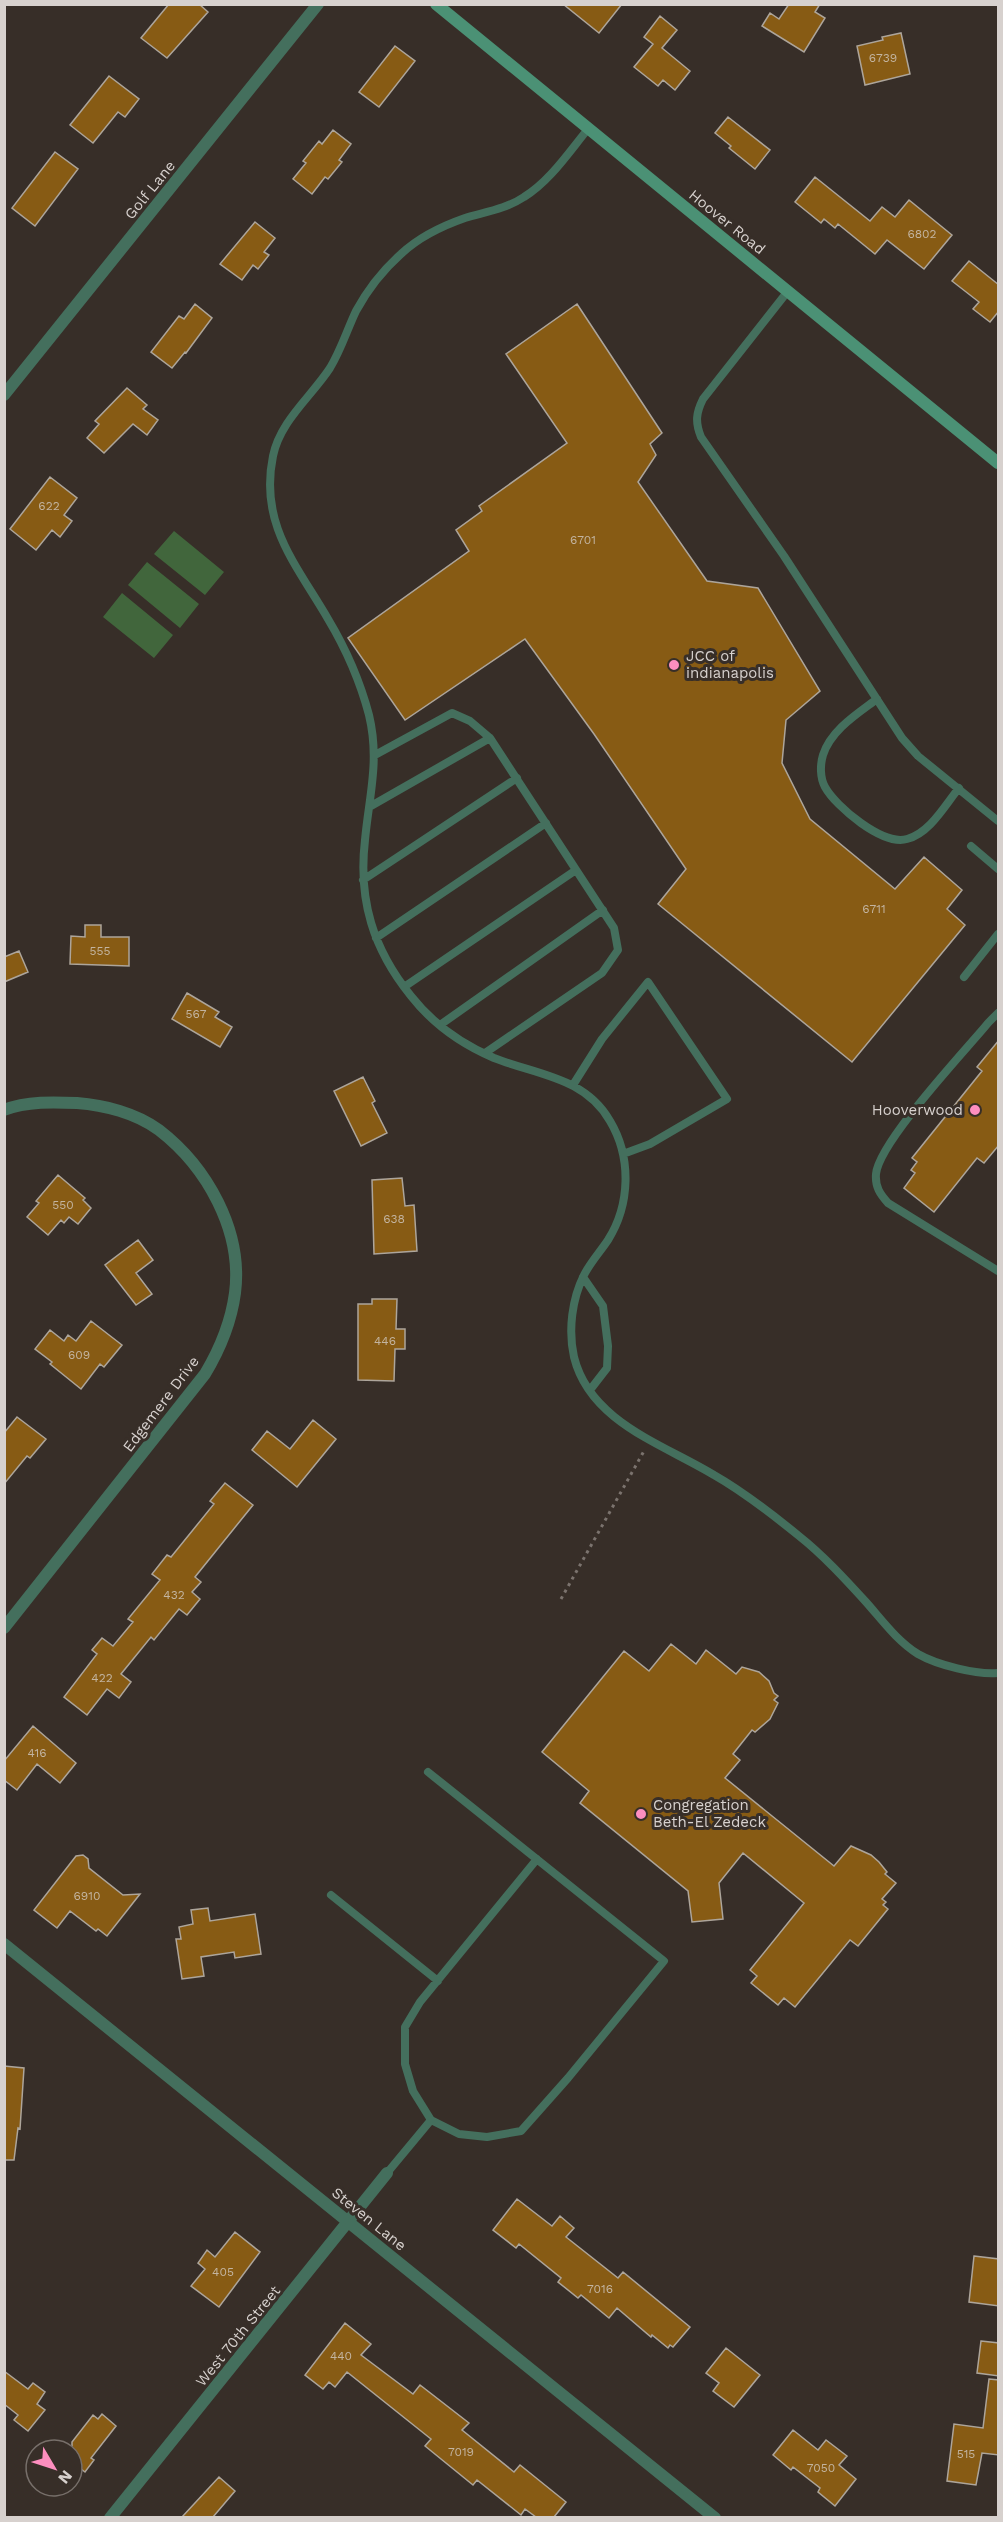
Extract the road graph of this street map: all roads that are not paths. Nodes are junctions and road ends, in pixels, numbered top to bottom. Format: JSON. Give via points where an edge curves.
{"nodes":[{"id":1,"x":318,"y":4,"type":"edge"},
{"id":2,"x":436,"y":4,"type":"edge"},
{"id":3,"x":588,"y":129,"type":"junction"},
{"id":4,"x":788,"y":291,"type":"junction"},
{"id":5,"x":4,"y":395,"type":"edge"},
{"id":6,"x":999,"y":463,"type":"edge"},
{"id":7,"x":877,"y":699,"type":"junction"},
{"id":8,"x":490,"y":738,"type":"junction"},
{"id":9,"x":375,"y":755,"type":"junction"},
{"id":10,"x":517,"y":778,"type":"junction"},
{"id":11,"x":959,"y":788,"type":"junction"},
{"id":12,"x":371,"y":806,"type":"junction"},
{"id":13,"x":999,"y":821,"type":"edge"},
{"id":14,"x":546,"y":823,"type":"junction"},
{"id":15,"x":971,"y":846,"type":"dead end"},
{"id":16,"x":999,"y":869,"type":"edge"},
{"id":17,"x":576,"y":870,"type":"junction"},
{"id":18,"x":363,"y":880,"type":"junction"},
{"id":19,"x":603,"y":910,"type":"junction"},
{"id":20,"x":999,"y":934,"type":"edge"},
{"id":21,"x":376,"y":938,"type":"junction"},
{"id":22,"x":964,"y":977,"type":"dead end"},
{"id":23,"x":405,"y":987,"type":"junction"},
{"id":24,"x":999,"y":1013,"type":"edge"},
{"id":25,"x":440,"y":1025,"type":"junction"},
{"id":26,"x":485,"y":1053,"type":"junction"},
{"id":27,"x":573,"y":1085,"type":"junction"},
{"id":28,"x":4,"y":1110,"type":"edge"},
{"id":29,"x":623,"y":1154,"type":"junction"},
{"id":30,"x":999,"y":1271,"type":"edge"},
{"id":31,"x":582,"y":1277,"type":"junction"},
{"id":32,"x":590,"y":1390,"type":"junction"},
{"id":33,"x":4,"y":1628,"type":"edge"},
{"id":34,"x":999,"y":1672,"type":"edge"},
{"id":35,"x":428,"y":1772,"type":"dead end"},
{"id":36,"x":537,"y":1859,"type":"junction"},
{"id":37,"x":331,"y":1895,"type":"dead end"},
{"id":38,"x":4,"y":1944,"type":"edge"},
{"id":39,"x":438,"y":1981,"type":"junction"},
{"id":40,"x":431,"y":2120,"type":"junction"},
{"id":41,"x":387,"y":2173,"type":"joint"},
{"id":42,"x":349,"y":2222,"type":"junction"},
{"id":43,"x":110,"y":2517,"type":"edge"},
{"id":44,"x":715,"y":2517,"type":"edge"}],
"edges":[{"from":1,"to":5,"type":"street","name":"Golf Lane"},
{"from":2,"to":3,"type":"street","name":"Hoover Road"},
{"from":3,"to":4,"type":"street","name":"Hoover Road"},
{"from":3,"to":9,"type":"lane","via":[[554,170],[524,197],[442,227],[412,244],[388,266],[357,311],[332,365],[284,429],[274,450],[270,483],[278,533],[343,646],[366,706]]},
{"from":4,"to":6,"type":"street","name":"Hoover Road"},
{"from":4,"to":7,"type":"lane","via":[[703,399],[697,411],[697,426]]},
{"from":7,"to":11,"type":"lane","via":[[918,756]]},
{"from":7,"to":11,"type":"lane","via":[[841,728],[824,755],[822,777],[832,797],[863,825],[896,841],[909,839],[926,828]]},
{"from":8,"to":9,"type":"lane","via":[[471,721],[452,713]]},
{"from":8,"to":10,"type":"lane"},
{"from":8,"to":12,"type":"lane"},
{"from":9,"to":12,"type":"lane"},
{"from":10,"to":14,"type":"lane"},
{"from":10,"to":18,"type":"lane"},
{"from":11,"to":13,"type":"lane"},
{"from":12,"to":18,"type":"lane"},
{"from":14,"to":17,"type":"lane"},
{"from":14,"to":21,"type":"lane"},
{"from":15,"to":16,"type":"lane"},
{"from":17,"to":19,"type":"lane"},
{"from":17,"to":23,"type":"lane"},
{"from":18,"to":21,"type":"lane"},
{"from":19,"to":25,"type":"lane"},
{"from":19,"to":26,"type":"lane","via":[[614,928],[618,950],[602,974]]},
{"from":20,"to":22,"type":"lane"},
{"from":21,"to":23,"type":"lane"},
{"from":23,"to":25,"type":"lane"},
{"from":24,"to":30,"type":"lane","via":[[890,1141],[876,1172],[876,1187],[888,1203]]},
{"from":25,"to":26,"type":"lane","via":[[450,1035]]},
{"from":26,"to":27,"type":"lane"},
{"from":27,"to":29,"type":"lane","via":[[598,1104],[612,1123]]},
{"from":27,"to":29,"type":"lane","via":[[602,1039],[648,982],[727,1099],[650,1144]]},
{"from":28,"to":33,"type":"street","name":"Edgemere Drive","via":[[53,1101],[95,1105],[159,1130],[196,1167],[222,1211],[232,1247],[235,1292],[228,1326],[205,1374]]},
{"from":29,"to":31,"type":"lane","via":[[626,1174],[621,1214]]},
{"from":31,"to":32,"type":"lane","via":[[570,1329],[575,1359]]},
{"from":31,"to":32,"type":"lane","via":[[603,1306],[608,1346],[607,1368]]},
{"from":32,"to":34,"type":"lane","via":[[613,1414],[650,1441],[714,1475],[803,1539],[919,1655],[949,1666],[987,1674]]},
{"from":35,"to":36,"type":"lane"},
{"from":36,"to":39,"type":"lane"},
{"from":36,"to":40,"type":"lane","via":[[664,1961],[520,2131],[487,2137],[459,2134]]},
{"from":37,"to":39,"type":"lane"},
{"from":38,"to":42,"type":"street","name":"Steven Lane"},
{"from":39,"to":40,"type":"lane","via":[[405,2027],[405,2064],[413,2091]]},
{"from":40,"to":41,"type":"lane"},
{"from":41,"to":42,"type":"street","name":"West 70th Street"},
{"from":42,"to":43,"type":"street","name":"West 70th Street"},
{"from":42,"to":44,"type":"street","name":"Steven Lane"}]}
